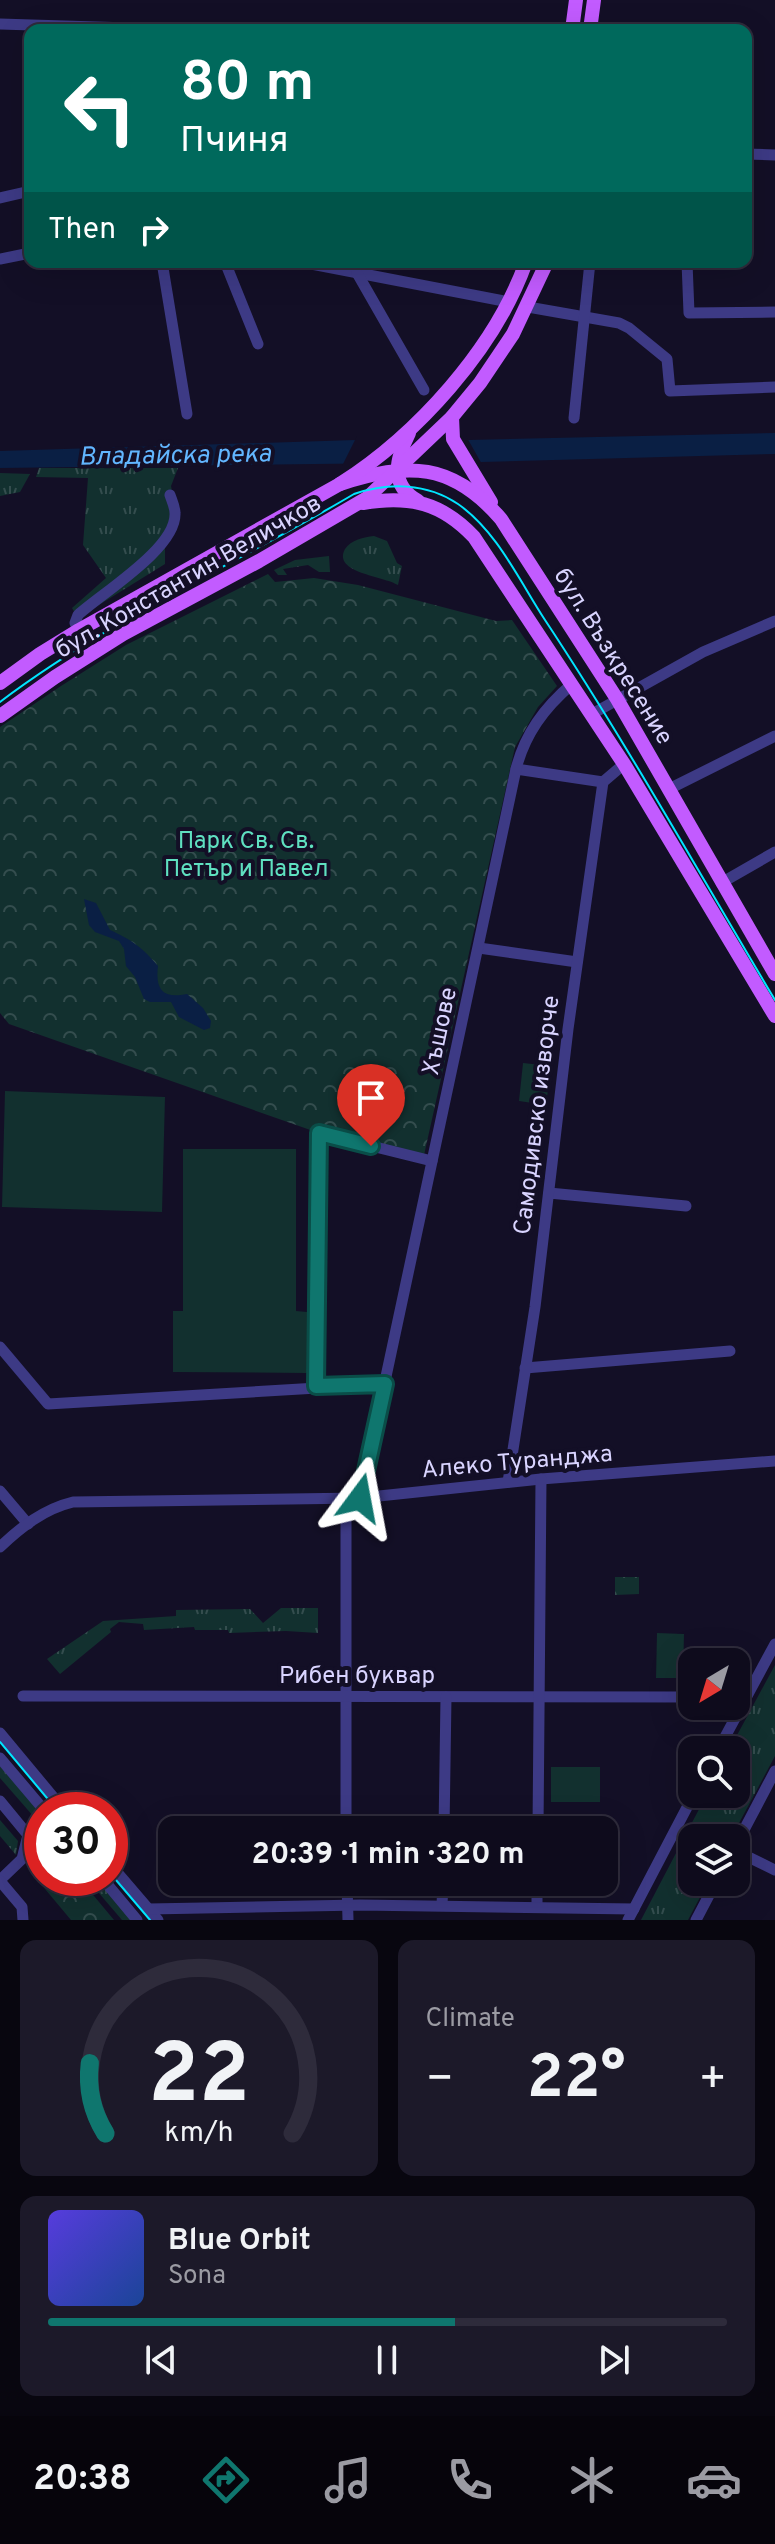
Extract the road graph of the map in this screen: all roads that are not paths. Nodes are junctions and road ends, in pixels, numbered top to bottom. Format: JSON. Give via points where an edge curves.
{"nodes":[{"id":1,"x":576,"y":0,"type":"edge"},
{"id":2,"x":594,"y":0,"type":"edge"},
{"id":3,"x":0,"y":24,"type":"edge"},
{"id":4,"x":573,"y":24,"type":"edge"},
{"id":5,"x":591,"y":24,"type":"edge"},
{"id":6,"x":24,"y":25,"type":"edge"},
{"id":7,"x":752,"y":154,"type":"edge"},
{"id":8,"x":775,"y":155,"type":"edge"},
{"id":9,"x":24,"y":192,"type":"edge"},
{"id":10,"x":0,"y":198,"type":"edge"},
{"id":11,"x":24,"y":254,"type":"edge"},
{"id":12,"x":0,"y":259,"type":"edge"},
{"id":13,"x":163,"y":268,"type":"edge"},
{"id":14,"x":227,"y":268,"type":"edge"},
{"id":15,"x":332,"y":268,"type":"edge"},
{"id":16,"x":523,"y":268,"type":"edge"},
{"id":17,"x":544,"y":268,"type":"edge"},
{"id":18,"x":589,"y":268,"type":"edge"},
{"id":19,"x":687,"y":268,"type":"edge"},
{"id":20,"x":357,"y":273,"type":"junction"},
{"id":21,"x":509,"y":302,"type":"junction"},
{"id":22,"x":528,"y":307,"type":"junction"},
{"id":23,"x":775,"y":312,"type":"edge"},
{"id":24,"x":584,"y":316,"type":"junction"},
{"id":25,"x":258,"y":344,"type":"dead end"},
{"id":26,"x":775,"y":387,"type":"edge"},
{"id":27,"x":424,"y":390,"type":"dead end"},
{"id":28,"x":187,"y":414,"type":"dead end"},
{"id":29,"x":452,"y":417,"type":"junction"},
{"id":30,"x":574,"y":418,"type":"dead end"},
{"id":31,"x":415,"y":423,"type":"junction"},
{"id":32,"x":397,"y":470,"type":"junction"},
{"id":33,"x":340,"y":484,"type":"junction"},
{"id":34,"x":170,"y":495,"type":"dead end"},
{"id":35,"x":422,"y":503,"type":"junction"},
{"id":36,"x":359,"y":504,"type":"junction"},
{"id":37,"x":501,"y":519,"type":"junction"},
{"id":38,"x":775,"y":621,"type":"edge"},
{"id":39,"x":79,"y":630,"type":"junction"},
{"id":40,"x":0,"y":683,"type":"edge"},
{"id":41,"x":572,"y":684,"type":"junction"},
{"id":42,"x":617,"y":699,"type":"junction"},
{"id":43,"x":592,"y":714,"type":"junction"},
{"id":44,"x":0,"y":716,"type":"edge"},
{"id":45,"x":775,"y":736,"type":"edge"},
{"id":46,"x":624,"y":764,"type":"junction"},
{"id":47,"x":516,"y":769,"type":"junction"},
{"id":48,"x":603,"y":782,"type":"junction"},
{"id":49,"x":669,"y":789,"type":"junction"},
{"id":50,"x":775,"y":852,"type":"edge"},
{"id":51,"x":721,"y":883,"type":"junction"},
{"id":52,"x":479,"y":948,"type":"junction"},
{"id":53,"x":577,"y":962,"type":"junction"},
{"id":54,"x":775,"y":974,"type":"edge"},
{"id":55,"x":775,"y":1016,"type":"edge"},
{"id":56,"x":432,"y":1161,"type":"junction"},
{"id":57,"x":549,"y":1193,"type":"junction"},
{"id":58,"x":686,"y":1206,"type":"dead end"},
{"id":59,"x":0,"y":1347,"type":"edge"},
{"id":60,"x":730,"y":1351,"type":"dead end"},
{"id":61,"x":525,"y":1368,"type":"junction"},
{"id":62,"x":385,"y":1384,"type":"junction"},
{"id":63,"x":316,"y":1386,"type":"junction"},
{"id":64,"x":775,"y":1461,"type":"edge"},
{"id":65,"x":541,"y":1479,"type":"junction"},
{"id":66,"x":508,"y":1482,"type":"junction"},
{"id":67,"x":0,"y":1491,"type":"edge"},
{"id":68,"x":360,"y":1498,"type":"junction"},
{"id":69,"x":346,"y":1515,"type":"dead end"},
{"id":70,"x":28,"y":1524,"type":"junction"},
{"id":71,"x":0,"y":1547,"type":"edge"},
{"id":72,"x":775,"y":1644,"type":"edge"},
{"id":73,"x":750,"y":1683,"type":"edge"},
{"id":74,"x":23,"y":1696,"type":"dead end"},
{"id":75,"x":345,"y":1697,"type":"junction"},
{"id":76,"x":446,"y":1697,"type":"junction"},
{"id":77,"x":539,"y":1697,"type":"junction"},
{"id":78,"x":678,"y":1697,"type":"edge"},
{"id":79,"x":0,"y":1733,"type":"edge"},
{"id":80,"x":0,"y":1758,"type":"edge"},
{"id":81,"x":775,"y":1771,"type":"edge"},
{"id":82,"x":29,"y":1792,"type":"edge"},
{"id":83,"x":49,"y":1792,"type":"edge"},
{"id":84,"x":0,"y":1801,"type":"edge"},
{"id":85,"x":687,"y":1808,"type":"edge"},
{"id":86,"x":346,"y":1816,"type":"edge"},
{"id":87,"x":444,"y":1816,"type":"edge"},
{"id":88,"x":538,"y":1816,"type":"edge"},
{"id":89,"x":748,"y":1824,"type":"edge"},
{"id":90,"x":24,"y":1830,"type":"edge"},
{"id":91,"x":24,"y":1851,"type":"edge"},
{"id":92,"x":750,"y":1856,"type":"edge"},
{"id":93,"x":775,"y":1870,"type":"edge"},
{"id":94,"x":0,"y":1880,"type":"edge"},
{"id":95,"x":128,"y":1885,"type":"edge"},
{"id":96,"x":117,"y":1896,"type":"edge"},
{"id":97,"x":348,"y":1896,"type":"edge"},
{"id":98,"x":442,"y":1896,"type":"edge"},
{"id":99,"x":537,"y":1896,"type":"edge"},
{"id":100,"x":709,"y":1896,"type":"edge"},
{"id":101,"x":442,"y":1905,"type":"junction"},
{"id":102,"x":348,"y":1906,"type":"junction"},
{"id":103,"x":537,"y":1907,"type":"junction"},
{"id":104,"x":149,"y":1909,"type":"junction"},
{"id":105,"x":631,"y":1914,"type":"edge"},
{"id":106,"x":23,"y":1920,"type":"edge"},
{"id":107,"x":137,"y":1920,"type":"edge"},
{"id":108,"x":158,"y":1920,"type":"edge"},
{"id":109,"x":348,"y":1920,"type":"edge"},
{"id":110,"x":696,"y":1920,"type":"edge"}],
"edges":[{"from":1,"to":4,"type":"main road"},
{"from":2,"to":5,"type":"main road"},
{"from":3,"to":6,"type":"street"},
{"from":7,"to":8,"type":"street"},
{"from":9,"to":10,"type":"street"},
{"from":11,"to":12,"type":"street"},
{"from":13,"to":28,"type":"street"},
{"from":14,"to":25,"type":"street"},
{"from":15,"to":20,"type":"street"},
{"from":16,"to":21,"type":"main road"},
{"from":17,"to":22,"type":"main road"},
{"from":18,"to":24,"type":"street"},
{"from":19,"to":23,"type":"street","via":[[689,313]]},
{"from":20,"to":21,"type":"street"},
{"from":20,"to":27,"type":"street"},
{"from":21,"to":31,"type":"main road","via":[[477,352]]},
{"from":22,"to":24,"type":"street"},
{"from":22,"to":29,"type":"main road","via":[[497,360]]},
{"from":24,"to":26,"type":"street","via":[[624,325],[663,355],[669,364],[670,391]]},
{"from":24,"to":30,"type":"street"},
{"from":29,"to":32,"type":"main road"},
{"from":29,"to":37,"type":"main road","via":[[456,445]]},
{"from":31,"to":32,"type":"main road"},
{"from":31,"to":33,"type":"main road"},
{"from":32,"to":33,"type":"main road","name":"бул. Възкресение"},
{"from":32,"to":35,"type":"main road","via":[[401,486]]},
{"from":32,"to":36,"type":"main road"},
{"from":32,"to":37,"type":"main road","name":"бул. Възкресение","via":[[427,470],[459,482]]},
{"from":33,"to":39,"type":"main road","name":"бул. Константин Величков"},
{"from":34,"to":39,"type":"street","via":[[175,513],[167,536],[78,615]]},
{"from":35,"to":36,"type":"main road","name":"бул. Възкресение"},
{"from":35,"to":41,"type":"main road","name":"бул. Възкресение","via":[[450,515],[474,537]]},
{"from":36,"to":44,"type":"main road","name":"бул. Константин Величков","via":[[112,640]]},
{"from":37,"to":42,"type":"main road","name":"бул. Възкресение"},
{"from":38,"to":42,"type":"street","via":[[703,652]]},
{"from":39,"to":40,"type":"main road","name":"бул. Константин Величков","via":[[22,660]]},
{"from":41,"to":43,"type":"main road","name":"бул. Възкресение"},
{"from":41,"to":47,"type":"street","name":"Хъшове","via":[[532,727]]},
{"from":42,"to":43,"type":"street"},
{"from":42,"to":49,"type":"main road","name":"бул. Възкресение"},
{"from":43,"to":46,"type":"main road","name":"бул. Възкресение"},
{"from":45,"to":49,"type":"street"},
{"from":46,"to":48,"type":"street"},
{"from":46,"to":55,"type":"main road","name":"бул. Възкресение"},
{"from":47,"to":48,"type":"street"},
{"from":47,"to":52,"type":"street","name":"Хъшове"},
{"from":48,"to":53,"type":"street","name":"Самодивско изворче"},
{"from":49,"to":51,"type":"main road","name":"бул. Възкресение"},
{"from":50,"to":51,"type":"street"},
{"from":51,"to":54,"type":"main road","name":"бул. Възкресение"},
{"from":52,"to":53,"type":"street"},
{"from":52,"to":56,"type":"street","name":"Хъшове"},
{"from":53,"to":57,"type":"street","name":"Самодивско изворче"},
{"from":56,"to":62,"type":"street","name":"Хъшове"},
{"from":56,"to":63,"type":"street","via":[[319,1133]]},
{"from":57,"to":58,"type":"street"},
{"from":57,"to":61,"type":"street","name":"Самодивско изворче"},
{"from":59,"to":63,"type":"street","via":[[48,1404]]},
{"from":60,"to":61,"type":"street"},
{"from":61,"to":66,"type":"street","name":"Самодивско изворче"},
{"from":62,"to":63,"type":"street"},
{"from":62,"to":68,"type":"street","name":"Хъшове"},
{"from":64,"to":65,"type":"street","name":"Алеко Туранджа"},
{"from":65,"to":66,"type":"street","name":"Алеко Туранджа"},
{"from":65,"to":77,"type":"street"},
{"from":66,"to":68,"type":"street","name":"Алеко Туранджа"},
{"from":67,"to":70,"type":"street"},
{"from":68,"to":70,"type":"street","name":"Алеко Туранджа","via":[[73,1502]]},
{"from":69,"to":75,"type":"street"},
{"from":70,"to":71,"type":"street","name":"Алеко Туранджа"},
{"from":72,"to":73,"type":"street"},
{"from":74,"to":75,"type":"street","name":"Рибен буквар"},
{"from":75,"to":76,"type":"street","name":"Рибен буквар"},
{"from":75,"to":86,"type":"street"},
{"from":76,"to":77,"type":"street","name":"Рибен буквар"},
{"from":76,"to":87,"type":"street"},
{"from":77,"to":78,"type":"street","name":"Рибен буквар"},
{"from":77,"to":88,"type":"street"},
{"from":79,"to":83,"type":"street"},
{"from":80,"to":82,"type":"street"},
{"from":81,"to":89,"type":"street"},
{"from":84,"to":90,"type":"street"},
{"from":85,"to":105,"type":"street"},
{"from":91,"to":94,"type":"street"},
{"from":92,"to":93,"type":"street"},
{"from":94,"to":106,"type":"street","via":[[22,1907]]},
{"from":95,"to":104,"type":"street"},
{"from":96,"to":107,"type":"street"},
{"from":97,"to":102,"type":"street"},
{"from":98,"to":101,"type":"street"},
{"from":99,"to":103,"type":"street"},
{"from":100,"to":110,"type":"street"},
{"from":101,"to":102,"type":"street"},
{"from":101,"to":103,"type":"street"},
{"from":102,"to":104,"type":"street"},
{"from":102,"to":109,"type":"street"},
{"from":103,"to":105,"type":"street"},
{"from":104,"to":108,"type":"street"}]}
